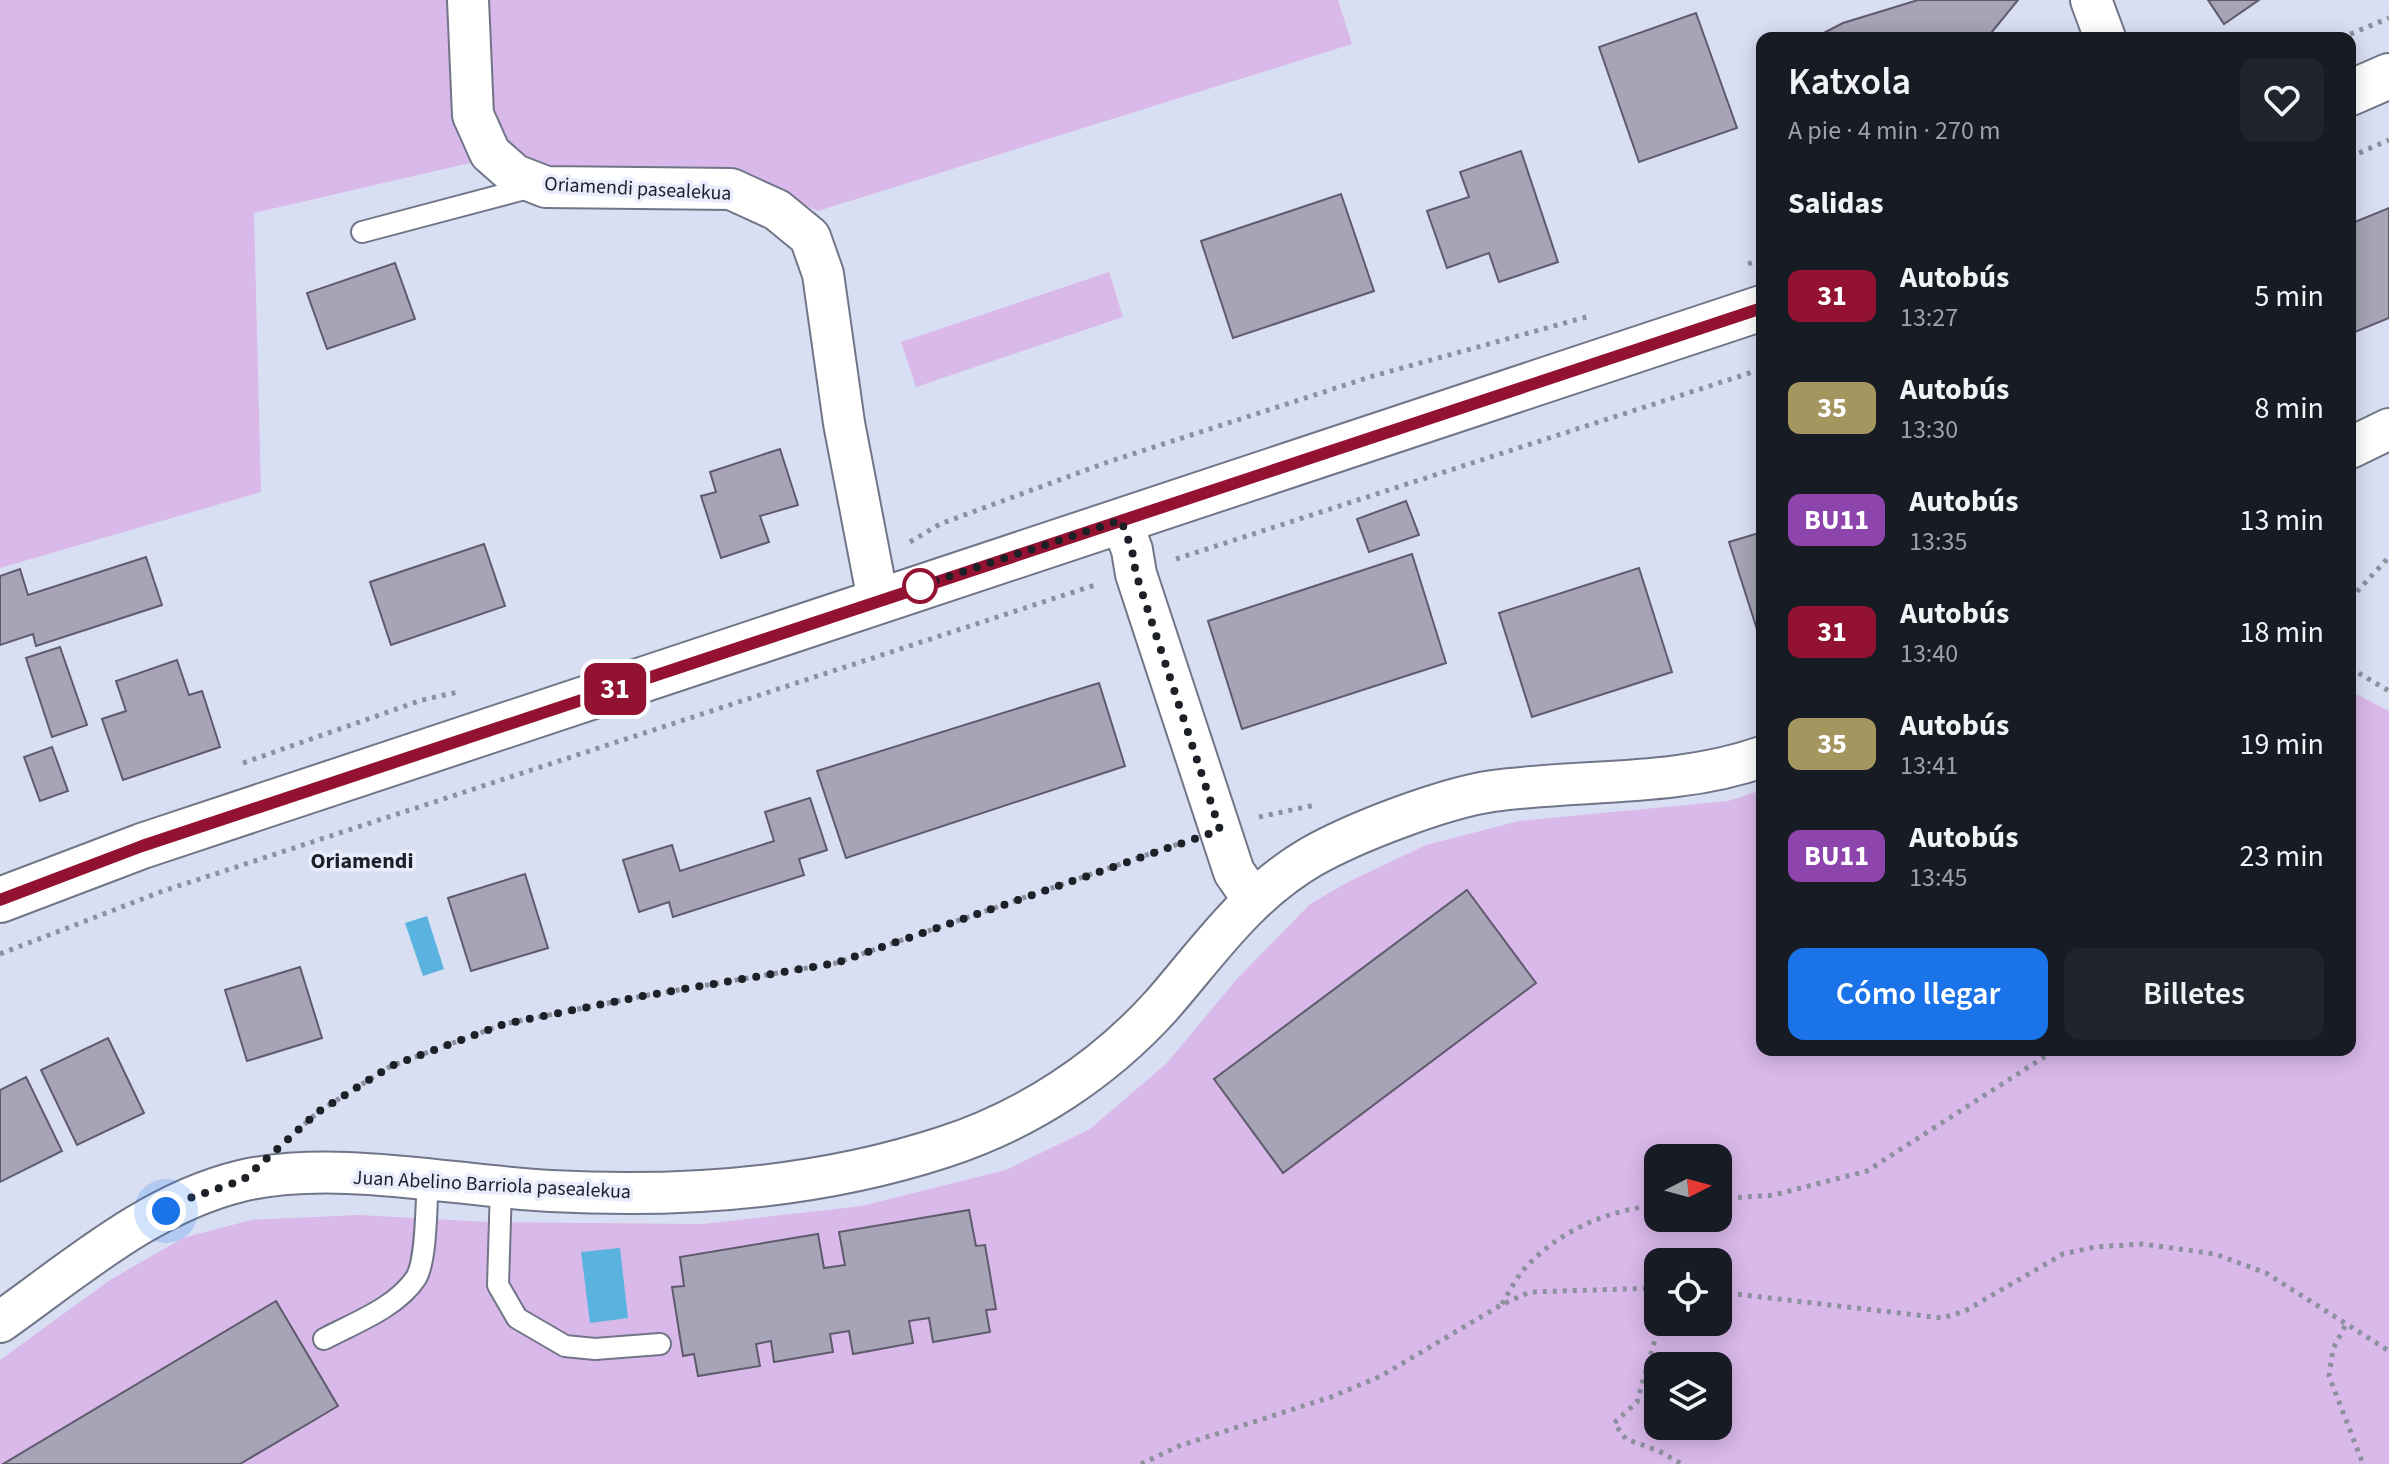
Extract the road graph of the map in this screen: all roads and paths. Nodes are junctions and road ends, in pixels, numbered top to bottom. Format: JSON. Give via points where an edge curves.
{"nodes":[{"id":1,"x":468,"y":0,"type":"edge"},
{"id":2,"x":2091,"y":0,"type":"edge"},
{"id":3,"x":2389,"y":18,"type":"edge"},
{"id":4,"x":2103,"y":32,"type":"edge"},
{"id":5,"x":2355,"y":32,"type":"edge"},
{"id":6,"x":2389,"y":76,"type":"edge"},
{"id":7,"x":2356,"y":90,"type":"edge"},
{"id":8,"x":2389,"y":140,"type":"edge"},
{"id":9,"x":2356,"y":154,"type":"edge"},
{"id":10,"x":541,"y":185,"type":"junction"},
{"id":11,"x":362,"y":232,"type":"dead end"},
{"id":12,"x":1756,"y":310,"type":"edge"},
{"id":13,"x":1756,"y":371,"type":"edge"},
{"id":14,"x":2389,"y":429,"type":"edge"},
{"id":15,"x":2356,"y":445,"type":"edge"},
{"id":16,"x":1121,"y":520,"type":"junction"},
{"id":17,"x":2389,"y":557,"type":"edge"},
{"id":18,"x":1136,"y":574,"type":"junction"},
{"id":19,"x":2356,"y":593,"type":"edge"},
{"id":20,"x":878,"y":600,"type":"junction"},
{"id":21,"x":2356,"y":672,"type":"edge"},
{"id":22,"x":2389,"y":691,"type":"edge"},
{"id":23,"x":1756,"y":758,"type":"edge"},
{"id":24,"x":1325,"y":803,"type":"dead end"},
{"id":25,"x":1220,"y":830,"type":"junction"},
{"id":26,"x":1252,"y":898,"type":"junction"},
{"id":27,"x":0,"y":900,"type":"edge"},
{"id":28,"x":0,"y":954,"type":"edge"},
{"id":29,"x":2046,"y":1056,"type":"edge"},
{"id":30,"x":428,"y":1179,"type":"junction"},
{"id":31,"x":243,"y":1180,"type":"junction"},
{"id":32,"x":501,"y":1187,"type":"junction"},
{"id":33,"x":1732,"y":1198,"type":"edge"},
{"id":34,"x":1644,"y":1206,"type":"edge"},
{"id":35,"x":1644,"y":1288,"type":"edge"},
{"id":36,"x":1732,"y":1294,"type":"edge"},
{"id":37,"x":1501,"y":1305,"type":"junction"},
{"id":38,"x":0,"y":1322,"type":"edge"},
{"id":39,"x":2345,"y":1326,"type":"junction"},
{"id":40,"x":1656,"y":1336,"type":"edge"},
{"id":41,"x":324,"y":1339,"type":"dead end"},
{"id":42,"x":660,"y":1344,"type":"dead end"},
{"id":43,"x":2389,"y":1351,"type":"edge"},
{"id":44,"x":1141,"y":1464,"type":"edge"},
{"id":45,"x":1682,"y":1464,"type":"edge"},
{"id":46,"x":2363,"y":1464,"type":"edge"}],
"edges":[{"from":1,"to":10,"type":"street","name":"Oriamendi pasealekua","via":[[473,115],[490,153],[515,175]]},
{"from":2,"to":4,"type":"street"},
{"from":3,"to":5,"type":"path"},
{"from":6,"to":7,"type":"street"},
{"from":8,"to":9,"type":"path"},
{"from":10,"to":11,"type":"lane"},
{"from":10,"to":20,"type":"street","name":"Oriamendi pasealekua","via":[[731,189],[777,210],[810,237],[823,274],[844,423]]},
{"from":12,"to":16,"type":"street"},
{"from":13,"to":18,"type":"path"},
{"from":14,"to":15,"type":"street"},
{"from":16,"to":18,"type":"street"},
{"from":16,"to":20,"type":"street"},
{"from":17,"to":19,"type":"path"},
{"from":18,"to":25,"type":"street"},
{"from":18,"to":28,"type":"path","via":[[163,891]]},
{"from":20,"to":27,"type":"street","via":[[142,846]]},
{"from":21,"to":22,"type":"path"},
{"from":23,"to":26,"type":"street","name":"Juan Abelino Barriola pasealekua","via":[[1668,777],[1490,792],[1464,799],[1411,814],[1312,856]]},
{"from":24,"to":25,"type":"path"},
{"from":25,"to":26,"type":"street","via":[[1234,872]]},
{"from":25,"to":31,"type":"path","via":[[836,963],[504,1024],[391,1066],[318,1112]]},
{"from":26,"to":32,"type":"street","name":"Juan Abelino Barriola pasealekua","via":[[1158,1009],[1096,1066],[1035,1110],[946,1147],[865,1168],[747,1188],[633,1193]]},
{"from":29,"to":33,"type":"path","via":[[1867,1171],[1774,1195]]},
{"from":30,"to":31,"type":"street","name":"Juan Abelino Barriola pasealekua","via":[[314,1173]]},
{"from":30,"to":32,"type":"street","name":"Juan Abelino Barriola pasealekua"},
{"from":30,"to":41,"type":"lane","via":[[417,1276],[388,1304]]},
{"from":31,"to":38,"type":"street","name":"Juan Abelino Barriola pasealekua","via":[[190,1198],[118,1237]]},
{"from":32,"to":42,"type":"lane","via":[[498,1285],[517,1318],[565,1346]]},
{"from":34,"to":37,"type":"path","via":[[1626,1208],[1567,1232],[1525,1268]]},
{"from":35,"to":37,"type":"path","via":[[1530,1292]]},
{"from":36,"to":39,"type":"path","via":[[1942,1318],[1965,1311],[2063,1254],[2143,1244],[2215,1254],[2266,1273]]},
{"from":37,"to":44,"type":"path","via":[[1381,1376]]},
{"from":39,"to":43,"type":"path"},
{"from":39,"to":46,"type":"path","via":[[2333,1349],[2329,1376]]},
{"from":40,"to":45,"type":"path","via":[[1637,1402],[1614,1423],[1626,1439]]}]}
